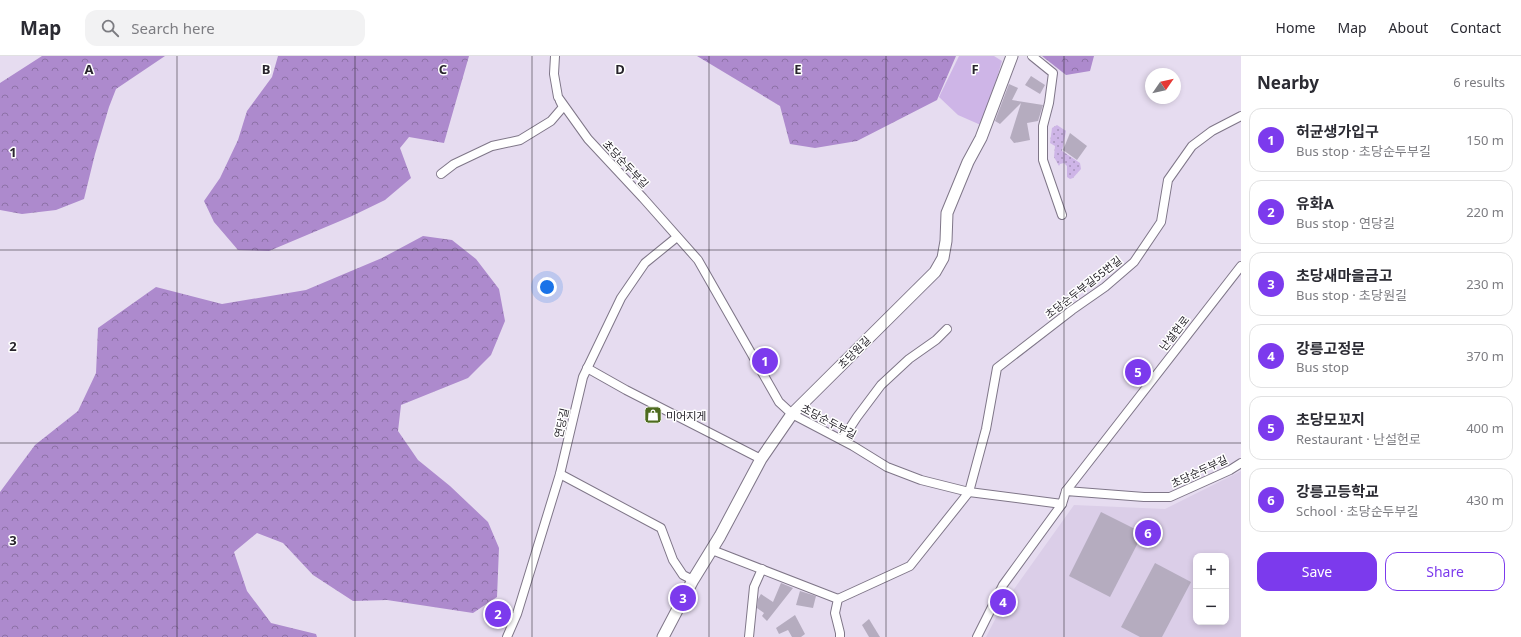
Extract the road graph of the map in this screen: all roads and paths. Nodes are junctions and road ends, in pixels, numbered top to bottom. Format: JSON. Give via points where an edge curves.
{"nodes":[{"id":1,"x":555,"y":56,"type":"edge"},
{"id":2,"x":1012,"y":56,"type":"edge"},
{"id":3,"x":1032,"y":56,"type":"edge"},
{"id":4,"x":558,"y":97,"type":"junction"},
{"id":5,"x":1241,"y":116,"type":"edge"},
{"id":6,"x":441,"y":174,"type":"dead end"},
{"id":7,"x":1062,"y":215,"type":"dead end"},
{"id":8,"x":677,"y":237,"type":"junction"},
{"id":9,"x":1241,"y":266,"type":"edge"},
{"id":10,"x":947,"y":328,"type":"dead end"},
{"id":11,"x":588,"y":368,"type":"junction"},
{"id":12,"x":792,"y":414,"type":"junction"},
{"id":13,"x":842,"y":440,"type":"junction"},
{"id":14,"x":761,"y":459,"type":"junction"},
{"id":15,"x":1241,"y":463,"type":"edge"},
{"id":16,"x":560,"y":474,"type":"junction"},
{"id":17,"x":1066,"y":490,"type":"junction"},
{"id":18,"x":969,"y":492,"type":"junction"},
{"id":19,"x":1062,"y":504,"type":"junction"},
{"id":20,"x":712,"y":550,"type":"junction"},
{"id":21,"x":762,"y":570,"type":"junction"},
{"id":22,"x":693,"y":580,"type":"junction"},
{"id":23,"x":838,"y":599,"type":"junction"},
{"id":24,"x":507,"y":637,"type":"edge"},
{"id":25,"x":663,"y":637,"type":"edge"},
{"id":26,"x":749,"y":637,"type":"edge"},
{"id":27,"x":840,"y":637,"type":"edge"},
{"id":28,"x":977,"y":637,"type":"edge"}],
"edges":[{"from":1,"to":4,"type":"street","name":"초당순두부길","via":[[554,74]]},
{"from":2,"to":12,"type":"street","name":"초당원길","via":[[984,132],[968,162],[947,213],[943,258],[934,272]]},
{"from":3,"to":7,"type":"street","via":[[1052,72],[1049,104],[1043,126],[1043,160]]},
{"from":4,"to":6,"type":"street","via":[[563,107],[551,121],[520,140],[492,146],[454,164]]},
{"from":4,"to":8,"type":"street","name":"초당순두부길","via":[[588,139]]},
{"from":5,"to":18,"type":"street","name":"초당순두부길55번길","via":[[1212,131],[1192,146],[1168,180],[1161,222],[1134,262],[1105,287],[997,368],[986,429]]},
{"from":8,"to":11,"type":"street","name":"연당길","via":[[645,262],[621,298]]},
{"from":8,"to":12,"type":"street","name":"초당순두부길","via":[[698,260],[779,402]]},
{"from":9,"to":17,"type":"street","name":"난설헌로"},
{"from":10,"to":13,"type":"street","via":[[881,385]]},
{"from":11,"to":14,"type":"street"},
{"from":11,"to":16,"type":"street","name":"연당길","via":[[583,377]]},
{"from":12,"to":13,"type":"street","name":"초당순두부길"},
{"from":12,"to":14,"type":"street","name":"초당원길"},
{"from":13,"to":18,"type":"street","name":"초당순두부길","via":[[887,467],[921,480]]},
{"from":14,"to":20,"type":"street","name":"초당원길"},
{"from":15,"to":17,"type":"street","name":"초당순두부길","via":[[1170,497]]},
{"from":16,"to":22,"type":"street","via":[[661,528],[673,560],[683,575]]},
{"from":16,"to":24,"type":"street","name":"연당길","via":[[517,614]]},
{"from":17,"to":19,"type":"street"},
{"from":18,"to":19,"type":"street","name":"초당순두부길"},
{"from":18,"to":23,"type":"street","via":[[910,566]]},
{"from":19,"to":28,"type":"street","via":[[1003,585]]},
{"from":20,"to":21,"type":"street"},
{"from":20,"to":22,"type":"street","name":"초당원길"},
{"from":21,"to":23,"type":"street"},
{"from":21,"to":26,"type":"street","via":[[754,587]]},
{"from":22,"to":25,"type":"street","name":"초당원길"},
{"from":23,"to":27,"type":"street","via":[[835,613]]}]}
